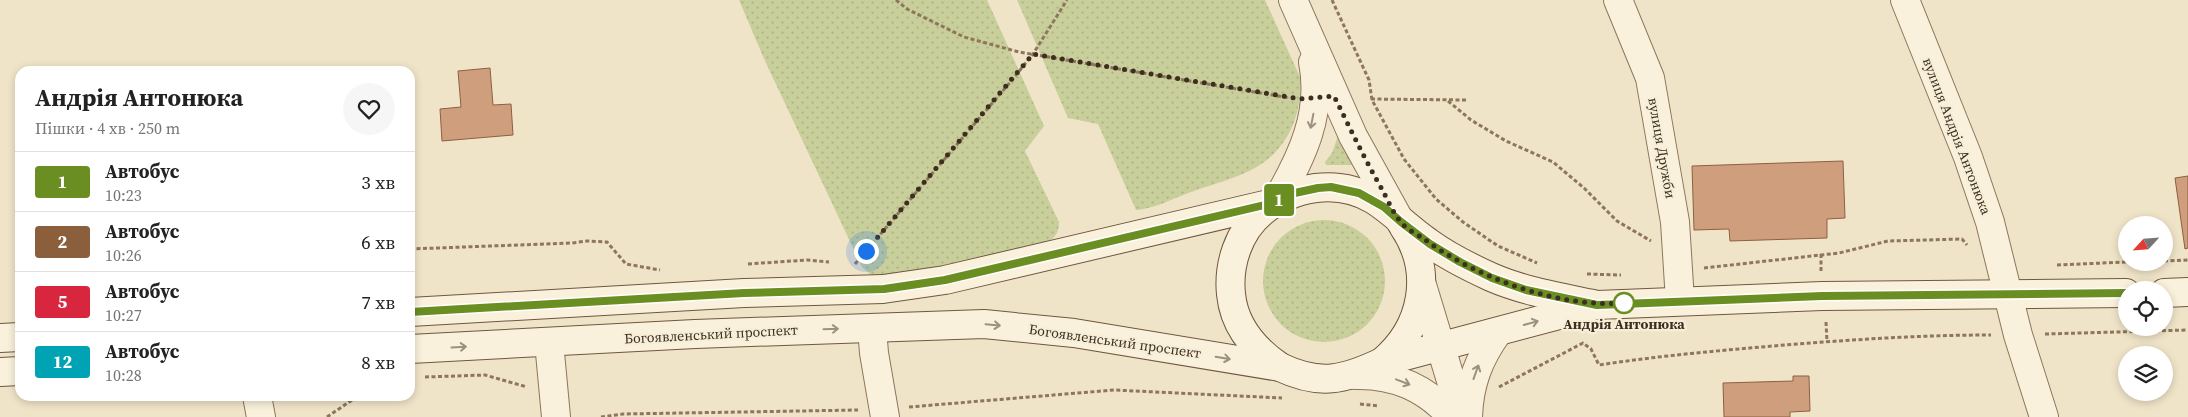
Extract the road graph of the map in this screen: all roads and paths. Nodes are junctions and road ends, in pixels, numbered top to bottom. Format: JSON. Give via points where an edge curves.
{"nodes":[{"id":1,"x":896,"y":0,"type":"edge"},
{"id":2,"x":1067,"y":0,"type":"edge"},
{"id":3,"x":1293,"y":0,"type":"edge"},
{"id":4,"x":1332,"y":0,"type":"edge"},
{"id":5,"x":1618,"y":0,"type":"edge"},
{"id":6,"x":1905,"y":0,"type":"edge"},
{"id":7,"x":1033,"y":54,"type":"junction"},
{"id":8,"x":1325,"y":97,"type":"junction"},
{"id":9,"x":1372,"y":100,"type":"junction"},
{"id":10,"x":1447,"y":100,"type":"junction"},
{"id":11,"x":1467,"y":100,"type":"dead end"},
{"id":12,"x":1275,"y":202,"type":"junction"},
{"id":13,"x":1401,"y":222,"type":"junction"},
{"id":14,"x":415,"y":249,"type":"edge"},
{"id":15,"x":2188,"y":260,"type":"edge"},
{"id":16,"x":2173,"y":261,"type":"edge"},
{"id":17,"x":2118,"y":262,"type":"edge"},
{"id":18,"x":837,"y":263,"type":"dead end"},
{"id":19,"x":2001,"y":263,"type":"junction"},
{"id":20,"x":846,"y":264,"type":"dead end"},
{"id":21,"x":740,"y":265,"type":"dead end"},
{"id":22,"x":1547,"y":265,"type":"dead end"},
{"id":23,"x":2053,"y":265,"type":"dead end"},
{"id":24,"x":663,"y":270,"type":"dead end"},
{"id":25,"x":1678,"y":272,"type":"junction"},
{"id":26,"x":1582,"y":273,"type":"dead end"},
{"id":27,"x":1626,"y":276,"type":"dead end"},
{"id":28,"x":1422,"y":285,"type":"junction"},
{"id":29,"x":2188,"y":292,"type":"edge"},
{"id":30,"x":2173,"y":293,"type":"edge"},
{"id":31,"x":2118,"y":294,"type":"edge"},
{"id":32,"x":2009,"y":295,"type":"junction"},
{"id":33,"x":1680,"y":301,"type":"junction"},
{"id":34,"x":1597,"y":305,"type":"junction"},
{"id":35,"x":415,"y":312,"type":"edge"},
{"id":36,"x":872,"y":328,"type":"junction"},
{"id":37,"x":1498,"y":332,"type":"junction"},
{"id":38,"x":15,"y":337,"type":"edge"},
{"id":39,"x":0,"y":338,"type":"edge"},
{"id":40,"x":549,"y":342,"type":"junction"},
{"id":41,"x":1442,"y":347,"type":"junction"},
{"id":42,"x":415,"y":349,"type":"edge"},
{"id":43,"x":1382,"y":362,"type":"junction"},
{"id":44,"x":1280,"y":367,"type":"junction"},
{"id":45,"x":15,"y":371,"type":"edge"},
{"id":46,"x":0,"y":372,"type":"edge"},
{"id":47,"x":1356,"y":375,"type":"junction"},
{"id":48,"x":422,"y":377,"type":"dead end"},
{"id":49,"x":529,"y":387,"type":"dead end"},
{"id":50,"x":258,"y":401,"type":"edge"},
{"id":51,"x":351,"y":401,"type":"edge"},
{"id":52,"x":261,"y":417,"type":"edge"},
{"id":53,"x":327,"y":417,"type":"edge"},
{"id":54,"x":556,"y":417,"type":"edge"},
{"id":55,"x":885,"y":417,"type":"edge"},
{"id":56,"x":1452,"y":417,"type":"edge"},
{"id":57,"x":1462,"y":417,"type":"edge"},
{"id":58,"x":1468,"y":417,"type":"edge"},
{"id":59,"x":2044,"y":417,"type":"edge"}],
"edges":[{"from":1,"to":7,"type":"path","via":[[907,9],[964,37]]},
{"from":2,"to":7,"type":"path"},
{"from":3,"to":8,"type":"main road","via":[[1309,38]]},
{"from":4,"to":9,"type":"path","via":[[1369,80]]},
{"from":5,"to":25,"type":"main road","name":"вулиця Дружби","via":[[1650,78],[1674,222]]},
{"from":6,"to":19,"type":"main road","name":"вулиця Андрія Антонюка","via":[[1968,157]]},
{"from":7,"to":8,"type":"path","via":[[1300,99]]},
{"from":7,"to":20,"type":"path","via":[[854,265]]},
{"from":8,"to":9,"type":"path"},
{"from":8,"to":12,"type":"main road","one_way":true,"via":[[1313,117],[1303,152]]},
{"from":8,"to":13,"type":"main road","via":[[1358,144]]},
{"from":9,"to":10,"type":"path"},
{"from":9,"to":22,"type":"path","via":[[1404,159],[1436,199],[1498,246]]},
{"from":10,"to":11,"type":"path"},
{"from":10,"to":25,"type":"path","via":[[1471,120],[1506,141],[1553,162],[1617,221],[1656,244]]},
{"from":12,"to":13,"type":"main road","name":"Богоявленський проспект","via":[[1290,194],[1318,188],[1346,189],[1372,199]]},
{"from":12,"to":35,"type":"main road","name":"Богоявленський проспект","via":[[945,280],[884,289],[744,293]]},
{"from":12,"to":44,"type":"main road","via":[[1254,221],[1239,244],[1233,260],[1231,296],[1235,314],[1252,344]]},
{"from":13,"to":28,"type":"main road","via":[[1417,252]]},
{"from":13,"to":34,"type":"main road","name":"Богоявленський проспект","via":[[1460,262],[1492,278],[1526,290]]},
{"from":14,"to":24,"type":"path","via":[[587,240],[607,242],[626,264]]},
{"from":15,"to":16,"type":"path"},
{"from":17,"to":23,"type":"path"},
{"from":18,"to":21,"type":"path","via":[[808,260]]},
{"from":19,"to":25,"type":"path","via":[[1975,254],[1962,239],[1888,241],[1839,253]]},
{"from":19,"to":32,"type":"main road","name":"вулиця Андрія Антонюка"},
{"from":25,"to":33,"type":"main road","name":"вулиця Дружби"},
{"from":26,"to":27,"type":"path"},
{"from":28,"to":41,"type":"main road"},
{"from":28,"to":43,"type":"main road","via":[[1414,322],[1401,344]]},
{"from":29,"to":30,"type":"main road"},
{"from":31,"to":32,"type":"main road","name":"Богоявленський проспект"},
{"from":32,"to":33,"type":"main road","name":"Богоявленський проспект"},
{"from":32,"to":59,"type":"main road","name":"вулиця Андрія Антонюка"},
{"from":33,"to":34,"type":"main road","name":"Богоявленський проспект"},
{"from":37,"to":34,"type":"main road","name":"Богоявленський проспект","one_way":true},
{"from":40,"to":36,"type":"main road","name":"Богоявленський проспект","one_way":true},
{"from":36,"to":44,"type":"main road","name":"Богоявленський проспект","one_way":true,"via":[[984,324],[1065,332]]},
{"from":36,"to":55,"type":"main road"},
{"from":37,"to":41,"type":"main road","name":"Богоявленський проспект"},
{"from":58,"to":37,"type":"main road","one_way":true,"via":[[1474,375]]},
{"from":38,"to":39,"type":"main road"},
{"from":42,"to":40,"type":"main road","name":"Богоявленський проспект","one_way":true},
{"from":40,"to":54,"type":"main road"},
{"from":41,"to":43,"type":"main road","name":"Богоявленський проспект"},
{"from":41,"to":57,"type":"main road"},
{"from":43,"to":47,"type":"main road","name":"Богоявленський проспект"},
{"from":44,"to":47,"type":"main road","name":"Богоявленський проспект","via":[[1294,374],[1324,380]]},
{"from":45,"to":46,"type":"main road"},
{"from":47,"to":56,"type":"main road","one_way":true,"via":[[1374,375],[1411,385],[1428,395]]},
{"from":48,"to":49,"type":"path","via":[[485,375]]},
{"from":50,"to":52,"type":"main road"},
{"from":51,"to":53,"type":"path"}]}
